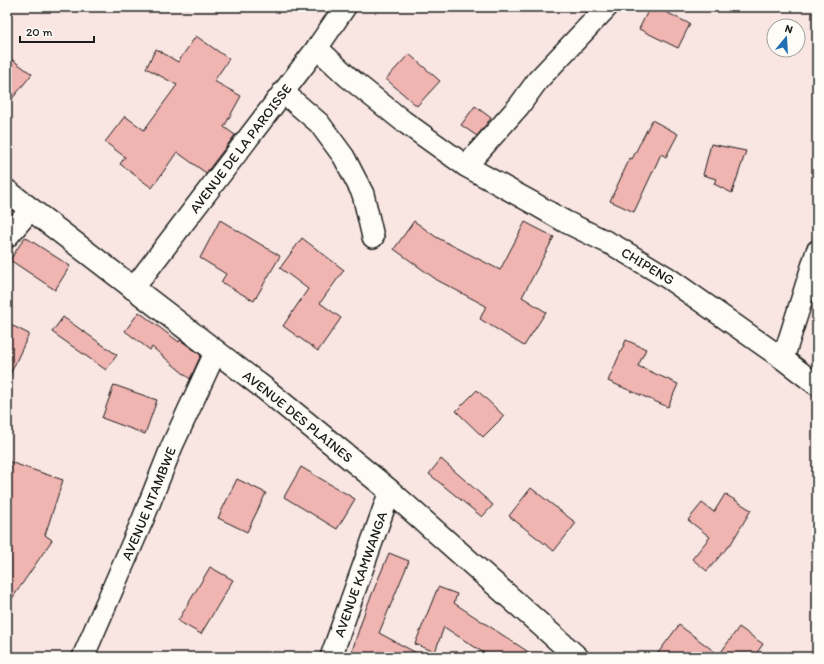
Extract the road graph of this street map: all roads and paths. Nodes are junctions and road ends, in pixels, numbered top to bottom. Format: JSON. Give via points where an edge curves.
{"nodes":[{"id":1,"x":607,"y":7,"type":"edge"},
{"id":2,"x":341,"y":8,"type":"edge"},
{"id":3,"x":317,"y":48,"type":"junction"},
{"id":4,"x":283,"y":92,"type":"junction"},
{"id":5,"x":466,"y":166,"type":"junction"},
{"id":6,"x":7,"y":191,"type":"edge"},
{"id":7,"x":31,"y":209,"type":"junction"},
{"id":8,"x":7,"y":237,"type":"edge"},
{"id":9,"x":373,"y":237,"type":"dead end"},
{"id":10,"x":817,"y":251,"type":"edge"},
{"id":11,"x":133,"y":289,"type":"junction"},
{"id":12,"x":216,"y":351,"type":"junction"},
{"id":13,"x":783,"y":358,"type":"junction"},
{"id":14,"x":817,"y":385,"type":"edge"},
{"id":15,"x":390,"y":491,"type":"junction"},
{"id":16,"x":83,"y":657,"type":"edge"},
{"id":17,"x":331,"y":657,"type":"edge"},
{"id":18,"x":577,"y":657,"type":"edge"}],
"edges":[{"from":1,"to":5,"type":"street","via":[[538,80],[519,106]]},
{"from":2,"to":3,"type":"street","name":"AVENUE DE LA PAROISSE"},
{"from":3,"to":4,"type":"street","name":"AVENUE DE LA PAROISSE"},
{"from":3,"to":5,"type":"street","name":"CHIPENG","via":[[403,121]]},
{"from":4,"to":9,"type":"street","via":[[318,123],[344,157],[363,194]]},
{"from":4,"to":11,"type":"street","name":"AVENUE DE LA PAROISSE"},
{"from":5,"to":13,"type":"street","name":"CHIPENG","via":[[564,221],[615,246],[668,278]]},
{"from":6,"to":7,"type":"street","name":"AVENUE DES PLAINES"},
{"from":7,"to":8,"type":"street"},
{"from":7,"to":11,"type":"street","name":"AVENUE DES PLAINES"},
{"from":10,"to":13,"type":"street"},
{"from":11,"to":12,"type":"street","name":"AVENUE DES PLAINES"},
{"from":12,"to":15,"type":"street","name":"AVENUE DES PLAINES"},
{"from":12,"to":16,"type":"street","name":"AVENUE NTAMBWE","via":[[172,446]]},
{"from":13,"to":14,"type":"street","name":"CHIPENG"},
{"from":15,"to":17,"type":"street","name":"AVENUE KAMWANGA"},
{"from":15,"to":18,"type":"street","name":"AVENUE DES PLAINES"}]}
